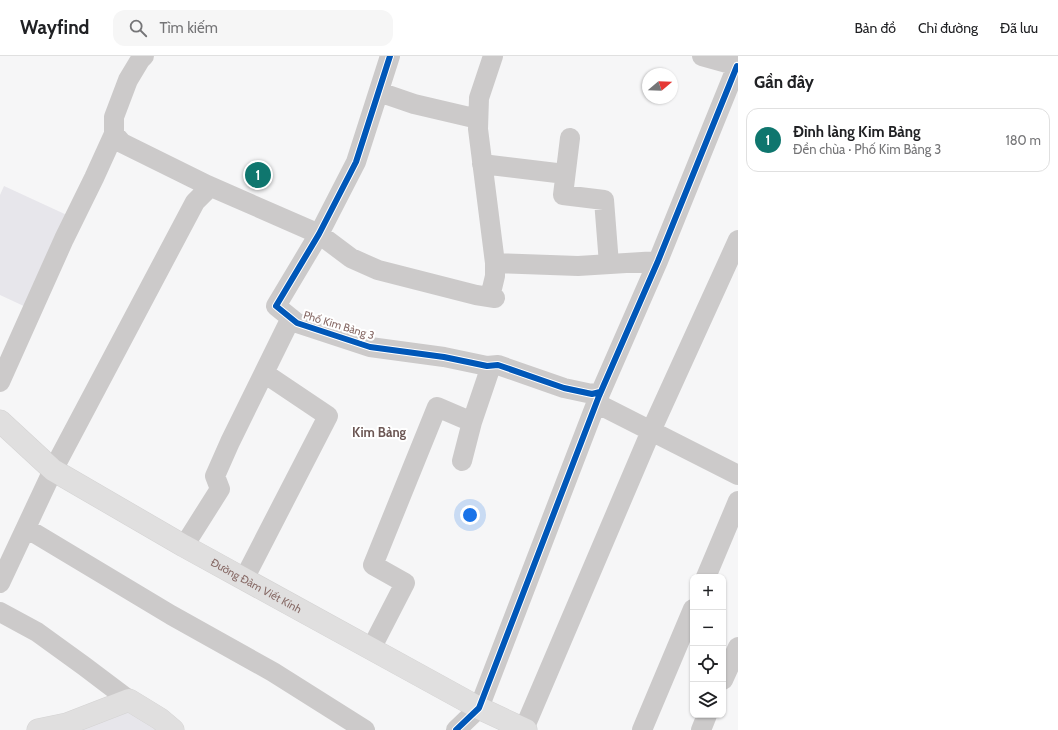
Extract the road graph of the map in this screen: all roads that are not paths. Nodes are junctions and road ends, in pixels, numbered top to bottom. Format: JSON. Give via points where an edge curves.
{"nodes":[{"id":1,"x":144,"y":56,"type":"edge"},
{"id":2,"x":390,"y":56,"type":"edge"},
{"id":3,"x":493,"y":56,"type":"edge"},
{"id":4,"x":702,"y":56,"type":"edge"},
{"id":5,"x":738,"y":66,"type":"edge"},
{"id":6,"x":379,"y":92,"type":"junction"},
{"id":7,"x":478,"y":119,"type":"junction"},
{"id":8,"x":114,"y":134,"type":"junction"},
{"id":9,"x":570,"y":138,"type":"dead end"},
{"id":10,"x":482,"y":164,"type":"junction"},
{"id":11,"x":566,"y":174,"type":"junction"},
{"id":12,"x":207,"y":185,"type":"junction"},
{"id":13,"x":319,"y":234,"type":"junction"},
{"id":14,"x":738,"y":240,"type":"edge"},
{"id":15,"x":658,"y":261,"type":"junction"},
{"id":16,"x":495,"y":263,"type":"junction"},
{"id":17,"x":609,"y":264,"type":"junction"},
{"id":18,"x":291,"y":318,"type":"junction"},
{"id":19,"x":491,"y":366,"type":"junction"},
{"id":20,"x":264,"y":373,"type":"junction"},
{"id":21,"x":0,"y":382,"type":"edge"},
{"id":22,"x":598,"y":398,"type":"junction"},
{"id":23,"x":0,"y":421,"type":"edge"},
{"id":24,"x":472,"y":422,"type":"junction"},
{"id":25,"x":651,"y":431,"type":"junction"},
{"id":26,"x":462,"y":461,"type":"dead end"},
{"id":27,"x":53,"y":470,"type":"junction"},
{"id":28,"x":738,"y":475,"type":"edge"},
{"id":29,"x":738,"y":501,"type":"edge"},
{"id":30,"x":14,"y":539,"type":"edge"},
{"id":31,"x":184,"y":546,"type":"junction"},
{"id":32,"x":707,"y":574,"type":"edge"},
{"id":33,"x":244,"y":579,"type":"junction"},
{"id":34,"x":0,"y":583,"type":"edge"},
{"id":35,"x":693,"y":610,"type":"edge"},
{"id":36,"x":0,"y":612,"type":"edge"},
{"id":37,"x":738,"y":647,"type":"edge"},
{"id":38,"x":371,"y":649,"type":"junction"},
{"id":39,"x":726,"y":673,"type":"edge"},
{"id":40,"x":129,"y":700,"type":"junction"},
{"id":41,"x":479,"y":708,"type":"junction"},
{"id":42,"x":706,"y":718,"type":"edge"},
{"id":43,"x":525,"y":729,"type":"edge"},
{"id":44,"x":38,"y":730,"type":"edge"},
{"id":45,"x":173,"y":730,"type":"edge"},
{"id":46,"x":365,"y":730,"type":"edge"},
{"id":47,"x":456,"y":730,"type":"edge"},
{"id":48,"x":642,"y":730,"type":"edge"},
{"id":49,"x":700,"y":730,"type":"edge"}],
"edges":[{"from":1,"to":8,"type":"street","via":[[128,80],[114,117]]},
{"from":2,"to":6,"type":"street","name":"Phố Kim Bảng 3"},
{"from":3,"to":7,"type":"street","via":[[479,98]]},
{"from":4,"to":5,"type":"street"},
{"from":5,"to":15,"type":"street"},
{"from":6,"to":7,"type":"street","via":[[414,104]]},
{"from":6,"to":13,"type":"street","name":"Phố Kim Bảng 3","via":[[356,162]]},
{"from":7,"to":10,"type":"street"},
{"from":8,"to":12,"type":"street","via":[[122,143]]},
{"from":8,"to":21,"type":"street"},
{"from":9,"to":11,"type":"street"},
{"from":10,"to":11,"type":"street"},
{"from":10,"to":16,"type":"street"},
{"from":11,"to":17,"type":"street","via":[[562,196],[604,200]]},
{"from":12,"to":13,"type":"street"},
{"from":12,"to":27,"type":"street"},
{"from":13,"to":16,"type":"street","via":[[351,258],[378,270],[476,295],[492,297]]},
{"from":13,"to":18,"type":"street","name":"Phố Kim Bảng 3","via":[[276,306]]},
{"from":14,"to":25,"type":"street"},
{"from":15,"to":17,"type":"street"},
{"from":15,"to":22,"type":"street"},
{"from":16,"to":17,"type":"street","via":[[578,266]]},
{"from":18,"to":19,"type":"street","name":"Phố Kim Bảng 3","via":[[297,323],[370,347]]},
{"from":18,"to":20,"type":"street"},
{"from":19,"to":22,"type":"street","name":"Phố Kim Bảng 3","via":[[498,365]]},
{"from":19,"to":24,"type":"street"},
{"from":20,"to":31,"type":"street","via":[[215,476],[220,489]]},
{"from":20,"to":33,"type":"street","via":[[328,416]]},
{"from":22,"to":25,"type":"street"},
{"from":22,"to":41,"type":"street"},
{"from":23,"to":27,"type":"main road","name":"Đường Đàm Viết Kính"},
{"from":24,"to":26,"type":"street"},
{"from":24,"to":38,"type":"street","via":[[437,407],[373,565],[405,583]]},
{"from":25,"to":28,"type":"street"},
{"from":25,"to":43,"type":"street"},
{"from":27,"to":30,"type":"street"},
{"from":27,"to":31,"type":"main road","name":"Đường Đàm Viết Kính"},
{"from":29,"to":32,"type":"street"},
{"from":30,"to":34,"type":"street"},
{"from":30,"to":46,"type":"street","via":[[171,615],[273,672]]},
{"from":31,"to":33,"type":"main road","name":"Đường Đàm Viết Kính"},
{"from":33,"to":38,"type":"main road","name":"Đường Đàm Viết Kính"},
{"from":35,"to":48,"type":"street"},
{"from":36,"to":40,"type":"street","via":[[37,632]]},
{"from":37,"to":39,"type":"street"},
{"from":38,"to":41,"type":"main road","name":"Đường Đàm Viết Kính"},
{"from":40,"to":44,"type":"main road","via":[[67,724]]},
{"from":40,"to":45,"type":"main road"},
{"from":41,"to":43,"type":"main road","name":"Đường Đàm Viết Kính"},
{"from":41,"to":47,"type":"street"},
{"from":42,"to":49,"type":"street"}]}
